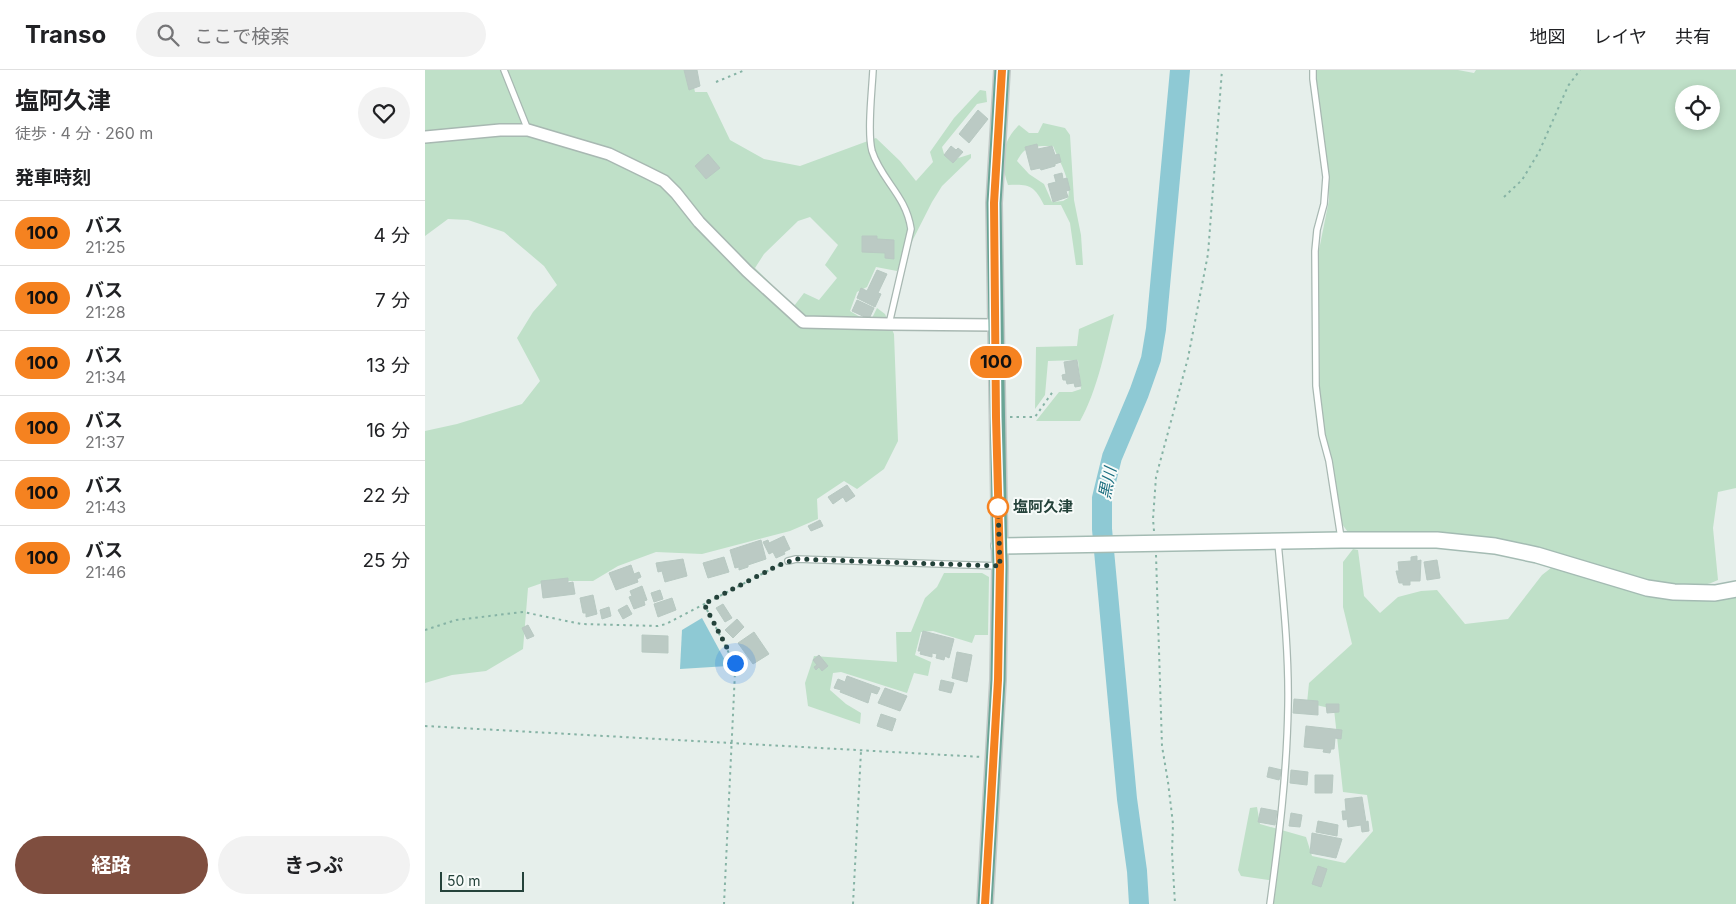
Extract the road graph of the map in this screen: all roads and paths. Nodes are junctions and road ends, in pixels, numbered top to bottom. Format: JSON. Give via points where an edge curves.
{"nodes":[{"id":1,"x":503,"y":70,"type":"edge"},
{"id":2,"x":745,"y":70,"type":"edge"},
{"id":3,"x":873,"y":70,"type":"edge"},
{"id":4,"x":1002,"y":70,"type":"edge"},
{"id":5,"x":1222,"y":70,"type":"edge"},
{"id":6,"x":1313,"y":70,"type":"edge"},
{"id":7,"x":1580,"y":70,"type":"edge"},
{"id":8,"x":716,"y":82,"type":"dead end"},
{"id":9,"x":528,"y":130,"type":"junction"},
{"id":10,"x":425,"y":137,"type":"edge"},
{"id":11,"x":1504,"y":198,"type":"dead end"},
{"id":12,"x":889,"y":324,"type":"junction"},
{"id":13,"x":995,"y":325,"type":"junction"},
{"id":14,"x":1054,"y":390,"type":"dead end"},
{"id":15,"x":996,"y":417,"type":"junction"},
{"id":16,"x":1341,"y":540,"type":"junction"},
{"id":17,"x":1278,"y":542,"type":"junction"},
{"id":18,"x":1153,"y":543,"type":"junction"},
{"id":19,"x":999,"y":546,"type":"junction"},
{"id":20,"x":788,"y":560,"type":"joint"},
{"id":21,"x":1000,"y":566,"type":"junction"},
{"id":22,"x":1736,"y":589,"type":"edge"},
{"id":23,"x":704,"y":604,"type":"junction"},
{"id":24,"x":425,"y":630,"type":"edge"},
{"id":25,"x":425,"y":726,"type":"edge"},
{"id":26,"x":733,"y":743,"type":"junction"},
{"id":27,"x":861,"y":750,"type":"junction"},
{"id":28,"x":994,"y":758,"type":"junction"},
{"id":29,"x":724,"y":904,"type":"edge"},
{"id":30,"x":853,"y":904,"type":"edge"},
{"id":31,"x":985,"y":904,"type":"edge"},
{"id":32,"x":1175,"y":904,"type":"edge"},
{"id":33,"x":1270,"y":904,"type":"edge"}],
"edges":[{"from":1,"to":9,"type":"lane"},
{"from":2,"to":8,"type":"path"},
{"from":3,"to":12,"type":"lane","via":[[872,150],[904,204],[911,229]]},
{"from":4,"to":13,"type":"main road","via":[[994,203]]},
{"from":5,"to":18,"type":"path","via":[[1208,254],[1188,358],[1157,477]]},
{"from":6,"to":16,"type":"lane","via":[[1326,177],[1315,250],[1316,386]]},
{"from":7,"to":11,"type":"path","via":[[1568,86],[1539,152],[1522,180]]},
{"from":9,"to":10,"type":"street"},
{"from":9,"to":12,"type":"street","via":[[609,154],[664,181],[747,271],[803,322]]},
{"from":12,"to":13,"type":"street"},
{"from":13,"to":15,"type":"main road"},
{"from":14,"to":15,"type":"path","via":[[1035,417]]},
{"from":15,"to":19,"type":"main road"},
{"from":16,"to":17,"type":"street"},
{"from":16,"to":22,"type":"street","via":[[1437,540],[1495,546],[1537,555],[1647,588],[1715,593]]},
{"from":17,"to":18,"type":"street"},
{"from":17,"to":33,"type":"lane","via":[[1288,663],[1288,707],[1283,806]]},
{"from":18,"to":19,"type":"street"},
{"from":18,"to":32,"type":"path","via":[[1161,746],[1173,824],[1171,852]]},
{"from":19,"to":21,"type":"main road"},
{"from":20,"to":21,"type":"lane"},
{"from":20,"to":23,"type":"path"},
{"from":21,"to":28,"type":"main road"},
{"from":23,"to":24,"type":"path","via":[[658,626],[581,624],[523,612],[456,620]]},
{"from":23,"to":26,"type":"path","via":[[735,663]]},
{"from":25,"to":26,"type":"path"},
{"from":26,"to":27,"type":"path"},
{"from":26,"to":29,"type":"path"},
{"from":27,"to":28,"type":"path"},
{"from":27,"to":30,"type":"path"},
{"from":28,"to":31,"type":"main road"}]}
